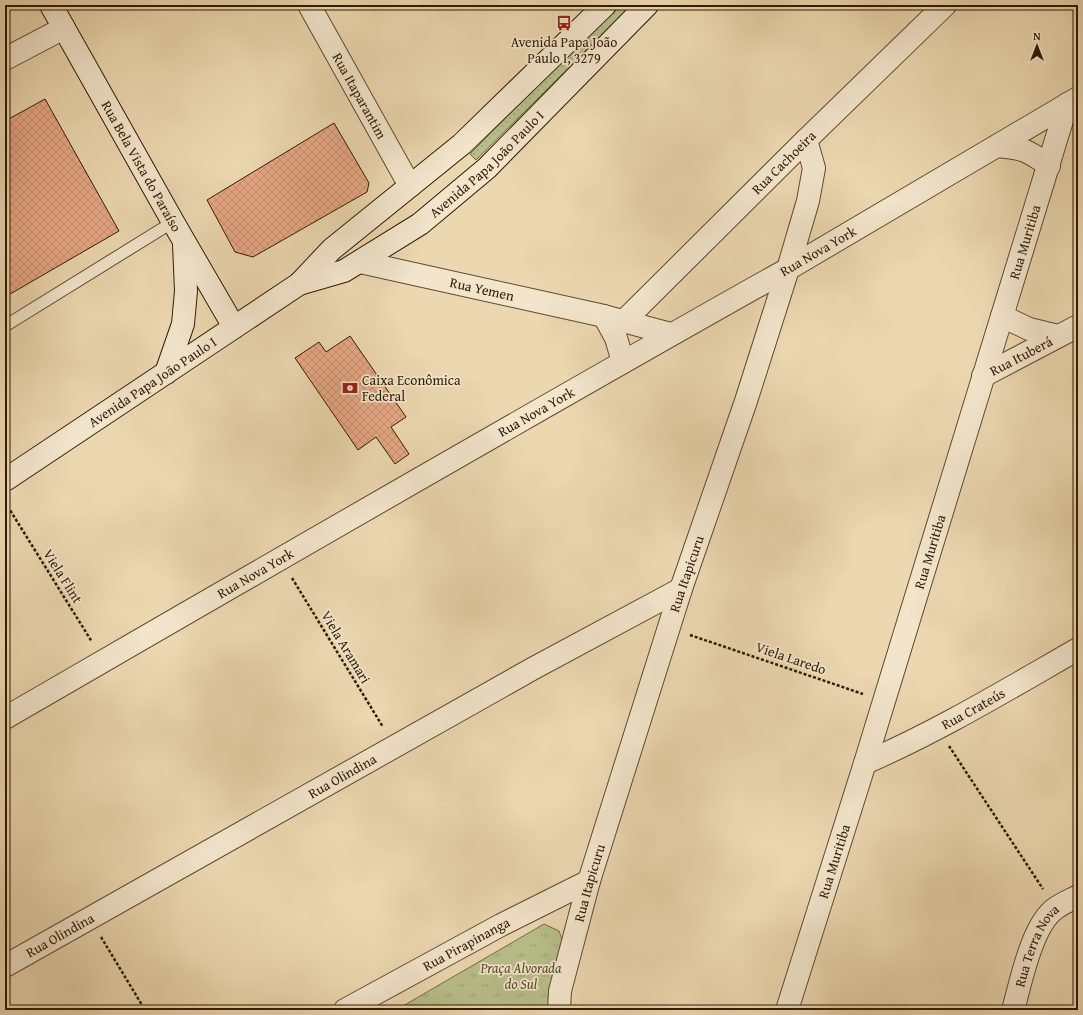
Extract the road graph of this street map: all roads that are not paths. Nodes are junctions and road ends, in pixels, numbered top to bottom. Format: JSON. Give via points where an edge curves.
{"nodes":[{"id":1,"x":51,"y":5,"type":"edge"},
{"id":2,"x":309,"y":5,"type":"edge"},
{"id":3,"x":605,"y":5,"type":"edge"},
{"id":4,"x":647,"y":5,"type":"edge"},
{"id":5,"x":945,"y":5,"type":"edge"},
{"id":6,"x":64,"y":28,"type":"junction"},
{"id":7,"x":5,"y":59,"type":"edge"},
{"id":8,"x":1073,"y":101,"type":"edge"},
{"id":9,"x":806,"y":140,"type":"junction"},
{"id":10,"x":997,"y":146,"type":"junction"},
{"id":11,"x":1049,"y":166,"type":"junction"},
{"id":12,"x":410,"y":186,"type":"junction"},
{"id":13,"x":178,"y":230,"type":"junction"},
{"id":14,"x":360,"y":262,"type":"junction"},
{"id":15,"x":788,"y":269,"type":"junction"},
{"id":16,"x":299,"y":284,"type":"junction"},
{"id":17,"x":1002,"y":316,"type":"junction"},
{"id":18,"x":614,"y":319,"type":"junction"},
{"id":19,"x":5,"y":326,"type":"edge"},
{"id":20,"x":1078,"y":326,"type":"edge"},
{"id":21,"x":234,"y":327,"type":"junction"},
{"id":22,"x":671,"y":334,"type":"junction"},
{"id":23,"x":1058,"y":336,"type":"junction"},
{"id":24,"x":623,"y":362,"type":"junction"},
{"id":25,"x":166,"y":373,"type":"junction"},
{"id":26,"x":983,"y":376,"type":"junction"},
{"id":27,"x":5,"y":480,"type":"edge"},
{"id":28,"x":681,"y":589,"type":"junction"},
{"id":29,"x":1078,"y":649,"type":"edge"},
{"id":30,"x":5,"y":718,"type":"edge"},
{"id":31,"x":864,"y":763,"type":"junction"},
{"id":32,"x":590,"y":881,"type":"junction"},
{"id":33,"x":1078,"y":896,"type":"edge"},
{"id":34,"x":5,"y":966,"type":"edge"},
{"id":35,"x":345,"y":1010,"type":"edge"},
{"id":36,"x":559,"y":1010,"type":"edge"},
{"id":37,"x":787,"y":1010,"type":"edge"},
{"id":38,"x":1012,"y":1010,"type":"edge"}],
"edges":[{"from":1,"to":6,"type":"street","name":"Rua Bela Vista do Paraíso"},
{"from":2,"to":12,"type":"street","name":"Rua Itaparantim"},
{"from":3,"to":12,"type":"street","name":"Avenida Papa João Paulo I","via":[[462,144]]},
{"from":4,"to":14,"type":"street","name":"Avenida Papa João Paulo I","via":[[487,168],[420,224]]},
{"from":5,"to":9,"type":"street","name":"Rua Cachoeira"},
{"from":6,"to":7,"type":"street"},
{"from":6,"to":13,"type":"street","name":"Rua Bela Vista do Paraíso"},
{"from":8,"to":10,"type":"street","name":"Rua Nova York"},
{"from":8,"to":11,"type":"street","name":"Rua Muritiba"},
{"from":9,"to":15,"type":"street","name":"Rua Itapicuru","via":[[814,168],[808,201]]},
{"from":9,"to":18,"type":"street","name":"Rua Cachoeira"},
{"from":10,"to":11,"type":"street","via":[[1017,147],[1033,153]]},
{"from":10,"to":15,"type":"street","name":"Rua Nova York"},
{"from":11,"to":17,"type":"street","name":"Rua Muritiba"},
{"from":12,"to":16,"type":"street","name":"Avenida Papa João Paulo I","via":[[332,249]]},
{"from":13,"to":19,"type":"lane"},
{"from":13,"to":21,"type":"street","name":"Rua Bela Vista do Paraíso"},
{"from":13,"to":25,"type":"street","via":[[186,291],[183,324]]},
{"from":14,"to":16,"type":"street","name":"Avenida Papa João Paulo I","via":[[344,271]]},
{"from":14,"to":18,"type":"street","name":"Rua Yemen"},
{"from":15,"to":22,"type":"street","name":"Rua Nova York"},
{"from":15,"to":28,"type":"street","name":"Rua Itapicuru","via":[[746,401]]},
{"from":16,"to":21,"type":"street","name":"Avenida Papa João Paulo I"},
{"from":17,"to":23,"type":"street","name":"Rua Ituberá","via":[[1029,329]]},
{"from":17,"to":26,"type":"street","name":"Rua Muritiba"},
{"from":18,"to":22,"type":"street","name":"Rua Yemen"},
{"from":18,"to":24,"type":"street"},
{"from":20,"to":23,"type":"street","name":"Rua Ituberá"},
{"from":21,"to":25,"type":"street","name":"Avenida Papa João Paulo I"},
{"from":22,"to":24,"type":"street","name":"Rua Nova York"},
{"from":23,"to":26,"type":"street","name":"Rua Ituberá"},
{"from":24,"to":30,"type":"street","name":"Rua Nova York"},
{"from":25,"to":27,"type":"street","name":"Avenida Papa João Paulo I"},
{"from":26,"to":31,"type":"street","name":"Rua Muritiba"},
{"from":28,"to":32,"type":"street","name":"Rua Itapicuru"},
{"from":28,"to":34,"type":"street","name":"Rua Olindina","via":[[534,668]]},
{"from":29,"to":31,"type":"street","name":"Rua Crateús","via":[[937,729]]},
{"from":31,"to":37,"type":"street","name":"Rua Muritiba"},
{"from":32,"to":35,"type":"street","name":"Rua Pirapinanga","via":[[501,925]]},
{"from":32,"to":36,"type":"street","name":"Rua Itapicuru","via":[[560,991]]},
{"from":33,"to":38,"type":"street","name":"Rua Terra Nova","via":[[1055,908],[1041,924]]}]}
